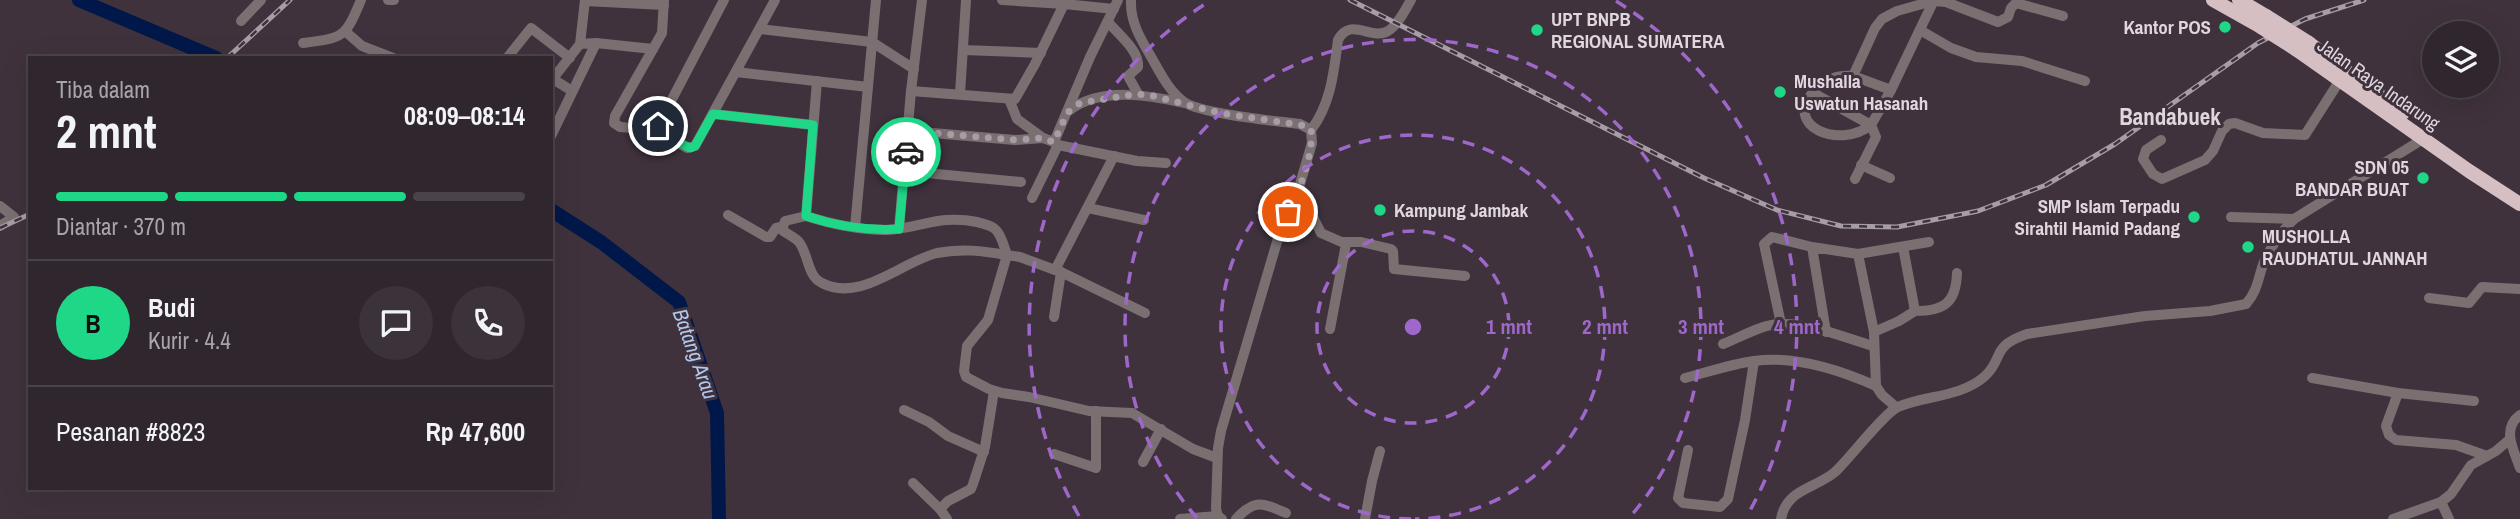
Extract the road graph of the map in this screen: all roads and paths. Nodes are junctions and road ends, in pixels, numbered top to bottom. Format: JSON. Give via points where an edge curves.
{"nodes":[{"id":1,"x":261,"y":0,"type":"edge"},
{"id":2,"x":361,"y":0,"type":"edge"},
{"id":3,"x":723,"y":0,"type":"edge"},
{"id":4,"x":775,"y":0,"type":"edge"},
{"id":5,"x":876,"y":0,"type":"edge"},
{"id":6,"x":922,"y":0,"type":"edge"},
{"id":7,"x":966,"y":0,"type":"edge"},
{"id":8,"x":1002,"y":0,"type":"edge"},
{"id":9,"x":1130,"y":0,"type":"edge"},
{"id":10,"x":1411,"y":0,"type":"edge"},
{"id":11,"x":2213,"y":0,"type":"edge"},
{"id":12,"x":2239,"y":0,"type":"edge"},
{"id":13,"x":585,"y":1,"type":"edge"},
{"id":14,"x":1934,"y":1,"type":"edge"},
{"id":15,"x":664,"y":2,"type":"edge"},
{"id":16,"x":1064,"y":4,"type":"junction"},
{"id":17,"x":1116,"y":5,"type":"edge"},
{"id":18,"x":2063,"y":16,"type":"dead end"},
{"id":19,"x":241,"y":21,"type":"dead end"},
{"id":20,"x":2264,"y":21,"type":"junction"},
{"id":21,"x":1108,"y":22,"type":"junction"},
{"id":22,"x":760,"y":29,"type":"junction"},
{"id":23,"x":1920,"y":30,"type":"junction"},
{"id":24,"x":346,"y":32,"type":"junction"},
{"id":25,"x":872,"y":42,"type":"junction"},
{"id":26,"x":303,"y":43,"type":"dead end"},
{"id":27,"x":596,"y":43,"type":"junction"},
{"id":28,"x":580,"y":44,"type":"junction"},
{"id":29,"x":653,"y":49,"type":"junction"},
{"id":30,"x":963,"y":50,"type":"junction"},
{"id":31,"x":1041,"y":53,"type":"junction"},
{"id":32,"x":387,"y":56,"type":"edge"},
{"id":33,"x":508,"y":56,"type":"edge"},
{"id":34,"x":569,"y":58,"type":"junction"},
{"id":35,"x":914,"y":69,"type":"junction"},
{"id":36,"x":736,"y":72,"type":"junction"},
{"id":37,"x":2335,"y":72,"type":"junction"},
{"id":38,"x":1853,"y":75,"type":"junction"},
{"id":39,"x":553,"y":79,"type":"edge"},
{"id":40,"x":553,"y":81,"type":"edge"},
{"id":41,"x":817,"y":81,"type":"junction"},
{"id":42,"x":2085,"y":81,"type":"dead end"},
{"id":43,"x":868,"y":87,"type":"junction"},
{"id":44,"x":1891,"y":90,"type":"junction"},
{"id":45,"x":572,"y":91,"type":"junction"},
{"id":46,"x":911,"y":91,"type":"junction"},
{"id":47,"x":1812,"y":93,"type":"junction"},
{"id":48,"x":960,"y":94,"type":"junction"},
{"id":49,"x":1138,"y":94,"type":"junction"},
{"id":50,"x":1009,"y":99,"type":"junction"},
{"id":51,"x":1186,"y":104,"type":"junction"},
{"id":52,"x":1067,"y":113,"type":"junction"},
{"id":53,"x":713,"y":114,"type":"junction"},
{"id":54,"x":813,"y":125,"type":"junction"},
{"id":55,"x":1871,"y":125,"type":"junction"},
{"id":56,"x":658,"y":130,"type":"junction"},
{"id":57,"x":1311,"y":130,"type":"junction"},
{"id":58,"x":909,"y":131,"type":"junction"},
{"id":59,"x":553,"y":132,"type":"edge"},
{"id":60,"x":1042,"y":138,"type":"junction"},
{"id":61,"x":2423,"y":139,"type":"junction"},
{"id":62,"x":2161,"y":140,"type":"dead end"},
{"id":63,"x":1056,"y":144,"type":"junction"},
{"id":64,"x":1114,"y":156,"type":"junction"},
{"id":65,"x":1166,"y":163,"type":"dead end"},
{"id":66,"x":1861,"y":165,"type":"junction"},
{"id":67,"x":905,"y":171,"type":"junction"},
{"id":68,"x":1890,"y":178,"type":"dead end"},
{"id":69,"x":1855,"y":179,"type":"dead end"},
{"id":70,"x":1021,"y":182,"type":"dead end"},
{"id":71,"x":2520,"y":193,"type":"edge"},
{"id":72,"x":1032,"y":198,"type":"dead end"},
{"id":73,"x":2520,"y":204,"type":"edge"},
{"id":74,"x":0,"y":206,"type":"edge"},
{"id":75,"x":1088,"y":208,"type":"junction"},
{"id":76,"x":1288,"y":212,"type":"junction"},
{"id":77,"x":727,"y":215,"type":"dead end"},
{"id":78,"x":806,"y":216,"type":"junction"},
{"id":79,"x":2231,"y":217,"type":"dead end"},
{"id":80,"x":2294,"y":219,"type":"junction"},
{"id":81,"x":1144,"y":220,"type":"dead end"},
{"id":82,"x":0,"y":226,"type":"edge"},
{"id":83,"x":856,"y":227,"type":"junction"},
{"id":84,"x":782,"y":228,"type":"junction"},
{"id":85,"x":899,"y":229,"type":"junction"},
{"id":86,"x":1344,"y":242,"type":"junction"},
{"id":87,"x":1929,"y":242,"type":"dead end"},
{"id":88,"x":1812,"y":247,"type":"junction"},
{"id":89,"x":1903,"y":247,"type":"junction"},
{"id":90,"x":1858,"y":254,"type":"junction"},
{"id":91,"x":1007,"y":255,"type":"junction"},
{"id":92,"x":1058,"y":271,"type":"junction"},
{"id":93,"x":1957,"y":273,"type":"dead end"},
{"id":94,"x":1465,"y":276,"type":"dead end"},
{"id":95,"x":2520,"y":289,"type":"edge"},
{"id":96,"x":2428,"y":298,"type":"dead end"},
{"id":97,"x":1915,"y":311,"type":"junction"},
{"id":98,"x":1145,"y":313,"type":"dead end"},
{"id":99,"x":1054,"y":317,"type":"dead end"},
{"id":100,"x":1782,"y":324,"type":"junction"},
{"id":101,"x":1330,"y":329,"type":"dead end"},
{"id":102,"x":1826,"y":332,"type":"junction"},
{"id":103,"x":1874,"y":332,"type":"junction"},
{"id":104,"x":1723,"y":344,"type":"dead end"},
{"id":105,"x":1874,"y":346,"type":"junction"},
{"id":106,"x":1754,"y":361,"type":"junction"},
{"id":107,"x":1685,"y":378,"type":"dead end"},
{"id":108,"x":2312,"y":378,"type":"dead end"},
{"id":109,"x":1877,"y":386,"type":"junction"},
{"id":110,"x":994,"y":391,"type":"junction"},
{"id":111,"x":2398,"y":393,"type":"junction"},
{"id":112,"x":2474,"y":401,"type":"dead end"},
{"id":113,"x":1896,"y":407,"type":"junction"},
{"id":114,"x":904,"y":410,"type":"dead end"},
{"id":115,"x":1096,"y":411,"type":"junction"},
{"id":116,"x":2520,"y":415,"type":"edge"},
{"id":117,"x":1161,"y":429,"type":"junction"},
{"id":118,"x":2510,"y":439,"type":"junction"},
{"id":119,"x":1688,"y":450,"type":"dead end"},
{"id":120,"x":1380,"y":451,"type":"dead end"},
{"id":121,"x":984,"y":452,"type":"junction"},
{"id":122,"x":1054,"y":454,"type":"dead end"},
{"id":123,"x":2487,"y":456,"type":"junction"},
{"id":124,"x":1217,"y":458,"type":"junction"},
{"id":125,"x":1143,"y":461,"type":"dead end"},
{"id":126,"x":2520,"y":468,"type":"edge"},
{"id":127,"x":913,"y":483,"type":"dead end"},
{"id":128,"x":2441,"y":502,"type":"junction"},
{"id":129,"x":940,"y":509,"type":"junction"},
{"id":130,"x":1286,"y":513,"type":"dead end"},
{"id":131,"x":1220,"y":518,"type":"edge"},
{"id":132,"x":947,"y":519,"type":"edge"},
{"id":133,"x":1180,"y":519,"type":"edge"},
{"id":134,"x":1236,"y":519,"type":"edge"},
{"id":135,"x":1365,"y":519,"type":"edge"},
{"id":136,"x":1782,"y":519,"type":"edge"},
{"id":137,"x":2393,"y":519,"type":"edge"},
{"id":138,"x":2449,"y":519,"type":"edge"}],
"edges":[{"from":1,"to":19,"type":"street"},
{"from":2,"to":24,"type":"street"},
{"from":3,"to":56,"type":"street"},
{"from":4,"to":22,"type":"street"},
{"from":5,"to":25,"type":"street"},
{"from":6,"to":35,"type":"street"},
{"from":7,"to":30,"type":"street"},
{"from":8,"to":16,"type":"street"},
{"from":9,"to":51,"type":"street","via":[[1139,36],[1165,83]]},
{"from":10,"to":57,"type":"street","via":[[1387,32],[1351,29],[1339,37],[1330,91]]},
{"from":11,"to":20,"type":"highway","name":"Jalan Raya Indarung"},
{"from":12,"to":20,"type":"highway","name":"Jalan Raya Indarung"},
{"from":13,"to":15,"type":"street"},
{"from":13,"to":28,"type":"street"},
{"from":14,"to":18,"type":"street","via":[[1955,4],[1998,22],[2008,17],[2016,3]]},
{"from":14,"to":23,"type":"street"},
{"from":14,"to":38,"type":"street","via":[[1882,19]]},
{"from":15,"to":29,"type":"street","via":[[662,33]]},
{"from":16,"to":17,"type":"street"},
{"from":16,"to":31,"type":"street"},
{"from":17,"to":21,"type":"street"},
{"from":20,"to":37,"type":"highway","name":"Jalan Raya Indarung","bridge":true},
{"from":21,"to":49,"type":"street","via":[[1138,61],[1128,76]]},
{"from":21,"to":52,"type":"street"},
{"from":22,"to":25,"type":"street"},
{"from":22,"to":36,"type":"street"},
{"from":23,"to":42,"type":"street","via":[[1976,57],[2022,61]]},
{"from":23,"to":44,"type":"street"},
{"from":24,"to":26,"type":"street"},
{"from":24,"to":32,"type":"street","via":[[362,47]]},
{"from":25,"to":35,"type":"street"},
{"from":25,"to":43,"type":"street"},
{"from":27,"to":28,"type":"street"},
{"from":27,"to":29,"type":"street"},
{"from":27,"to":45,"type":"street"},
{"from":28,"to":34,"type":"street"},
{"from":29,"to":56,"type":"street","via":[[614,123]]},
{"from":30,"to":31,"type":"street"},
{"from":30,"to":48,"type":"street"},
{"from":31,"to":50,"type":"street","via":[[1017,97]]},
{"from":33,"to":34,"type":"street","via":[[531,28]]},
{"from":34,"to":39,"type":"street"},
{"from":35,"to":46,"type":"street"},
{"from":36,"to":41,"type":"street"},
{"from":36,"to":53,"type":"street"},
{"from":37,"to":61,"type":"highway","name":"Jalan Raya Indarung"},
{"from":37,"to":62,"type":"street","via":[[2305,135],[2263,134],[2230,124],[2205,160],[2162,179],[2143,159],[2146,150]]},
{"from":37,"to":71,"type":"highway","name":"Jalan Raya Indarung"},
{"from":38,"to":44,"type":"street"},
{"from":38,"to":47,"type":"street","via":[[1833,77]]},
{"from":40,"to":45,"type":"street"},
{"from":41,"to":43,"type":"street"},
{"from":41,"to":54,"type":"street"},
{"from":43,"to":83,"type":"street"},
{"from":44,"to":55,"type":"street"},
{"from":45,"to":59,"type":"street"},
{"from":46,"to":48,"type":"street"},
{"from":46,"to":58,"type":"street"},
{"from":47,"to":55,"type":"street"},
{"from":47,"to":55,"type":"street","via":[[1805,110],[1819,132],[1841,137]]},
{"from":48,"to":50,"type":"street"},
{"from":49,"to":51,"type":"street"},
{"from":49,"to":52,"type":"street","via":[[1080,103]]},
{"from":50,"to":60,"type":"street","via":[[1017,120]]},
{"from":51,"to":57,"type":"street","via":[[1300,124]]},
{"from":52,"to":63,"type":"street"},
{"from":53,"to":54,"type":"street"},
{"from":53,"to":56,"type":"street","via":[[692,148]]},
{"from":54,"to":78,"type":"street"},
{"from":55,"to":66,"type":"street","via":[[1876,137]]},
{"from":57,"to":76,"type":"street","via":[[1312,143]]},
{"from":58,"to":60,"type":"street"},
{"from":58,"to":67,"type":"street"},
{"from":60,"to":63,"type":"street"},
{"from":61,"to":73,"type":"highway","name":"Jalan Raya Indarung"},
{"from":61,"to":80,"type":"street"},
{"from":63,"to":64,"type":"street"},
{"from":63,"to":72,"type":"street"},
{"from":64,"to":65,"type":"street"},
{"from":64,"to":75,"type":"street"},
{"from":66,"to":68,"type":"street"},
{"from":66,"to":69,"type":"street"},
{"from":67,"to":70,"type":"street"},
{"from":67,"to":85,"type":"street"},
{"from":74,"to":82,"type":"street","via":[[14,217]]},
{"from":75,"to":81,"type":"street"},
{"from":75,"to":92,"type":"street"},
{"from":76,"to":86,"type":"street","via":[[1312,215],[1321,233]]},
{"from":76,"to":124,"type":"street","via":[[1228,407]]},
{"from":77,"to":84,"type":"street","via":[[765,237]]},
{"from":78,"to":83,"type":"street"},
{"from":78,"to":84,"type":"street","via":[[789,219]]},
{"from":79,"to":80,"type":"street"},
{"from":80,"to":113,"type":"street","via":[[2274,244],[2258,288],[2246,304],[2028,334],[2006,344],[1990,372],[1977,382],[1952,394]]},
{"from":83,"to":85,"type":"street"},
{"from":84,"to":91,"type":"street","via":[[801,246],[813,276],[834,287],[865,286],[912,261],[941,253],[970,250]]},
{"from":85,"to":91,"type":"street","via":[[935,220],[985,224],[997,231]]},
{"from":86,"to":94,"type":"street","via":[[1392,250],[1394,269]]},
{"from":86,"to":101,"type":"street"},
{"from":87,"to":89,"type":"street"},
{"from":88,"to":90,"type":"street"},
{"from":88,"to":100,"type":"street","via":[[1772,237],[1764,244]]},
{"from":88,"to":102,"type":"street"},
{"from":89,"to":90,"type":"street"},
{"from":89,"to":97,"type":"street"},
{"from":90,"to":103,"type":"street"},
{"from":91,"to":92,"type":"street"},
{"from":91,"to":110,"type":"street","via":[[992,311],[967,346],[964,371],[966,377]]},
{"from":92,"to":98,"type":"street"},
{"from":92,"to":99,"type":"street"},
{"from":93,"to":97,"type":"street","via":[[1957,288],[1948,303],[1930,311]]},
{"from":95,"to":96,"type":"street","via":[[2482,287],[2469,303]]},
{"from":97,"to":103,"type":"street"},
{"from":100,"to":102,"type":"street"},
{"from":100,"to":104,"type":"street"},
{"from":102,"to":105,"type":"street"},
{"from":103,"to":105,"type":"street"},
{"from":105,"to":109,"type":"street"},
{"from":106,"to":107,"type":"street"},
{"from":106,"to":109,"type":"street","via":[[1794,361]]},
{"from":106,"to":119,"type":"street","via":[[1728,499],[1720,507],[1683,503],[1678,498]]},
{"from":108,"to":111,"type":"street"},
{"from":109,"to":113,"type":"street"},
{"from":110,"to":115,"type":"street"},
{"from":110,"to":121,"type":"street"},
{"from":111,"to":112,"type":"street"},
{"from":111,"to":123,"type":"street","via":[[2386,426],[2392,438],[2456,445]]},
{"from":113,"to":136,"type":"street","via":[[1832,474],[1794,494],[1785,504]]},
{"from":114,"to":121,"type":"street"},
{"from":115,"to":117,"type":"street","via":[[1132,412]]},
{"from":115,"to":122,"type":"street","via":[[1096,468]]},
{"from":116,"to":118,"type":"street","via":[[2510,428]]},
{"from":117,"to":124,"type":"street"},
{"from":117,"to":125,"type":"street"},
{"from":118,"to":123,"type":"street"},
{"from":118,"to":126,"type":"street"},
{"from":120,"to":135,"type":"street"},
{"from":121,"to":129,"type":"street","via":[[971,489]]},
{"from":123,"to":128,"type":"street","via":[[2465,471]]},
{"from":124,"to":131,"type":"street"},
{"from":127,"to":129,"type":"street"},
{"from":128,"to":137,"type":"street"},
{"from":128,"to":138,"type":"street"},
{"from":129,"to":132,"type":"street"},
{"from":130,"to":134,"type":"street","via":[[1259,503]]},
{"from":131,"to":133,"type":"street"}]}
